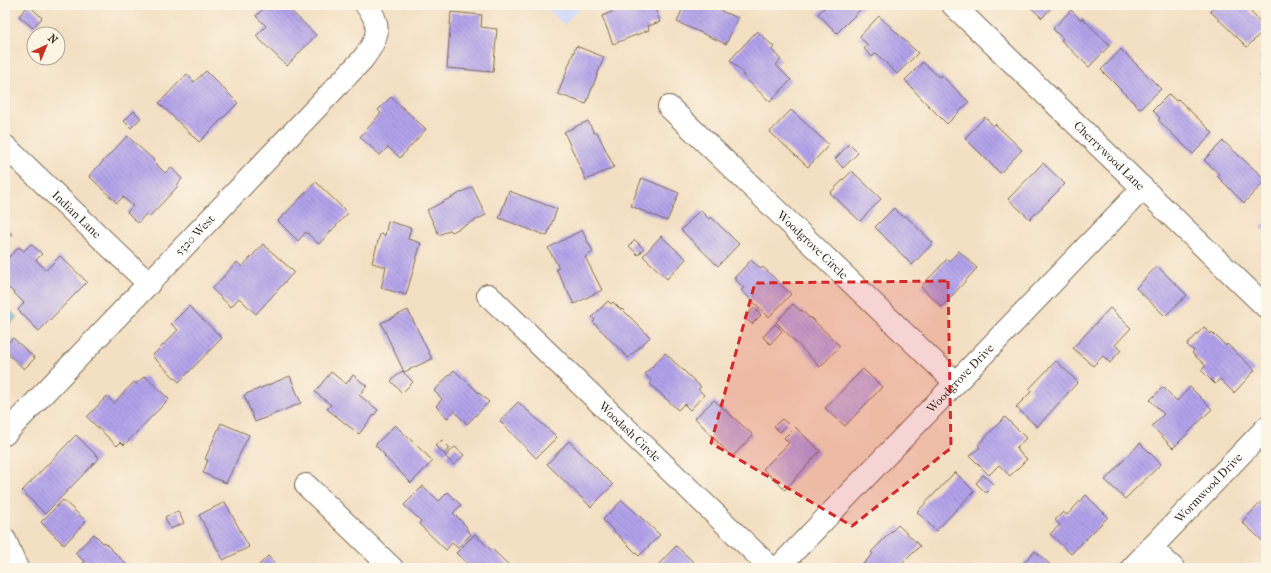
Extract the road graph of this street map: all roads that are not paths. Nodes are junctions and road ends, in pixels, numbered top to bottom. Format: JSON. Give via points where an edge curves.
{"nodes":[{"id":1,"x":366,"y":5,"type":"edge"},
{"id":2,"x":953,"y":5,"type":"edge"},
{"id":3,"x":669,"y":107,"type":"dead end"},
{"id":4,"x":5,"y":146,"type":"edge"},
{"id":5,"x":1143,"y":188,"type":"junction"},
{"id":6,"x":149,"y":284,"type":"junction"},
{"id":7,"x":488,"y":295,"type":"dead end"},
{"id":8,"x":1266,"y":307,"type":"edge"},
{"id":9,"x":956,"y":383,"type":"junction"},
{"id":10,"x":1266,"y":428,"type":"edge"},
{"id":11,"x":5,"y":434,"type":"edge"},
{"id":12,"x":306,"y":485,"type":"dead end"},
{"id":13,"x":5,"y":540,"type":"edge"},
{"id":14,"x":1152,"y":548,"type":"junction"},
{"id":15,"x":17,"y":568,"type":"edge"},
{"id":16,"x":392,"y":568,"type":"edge"},
{"id":17,"x":771,"y":568,"type":"edge"},
{"id":18,"x":778,"y":568,"type":"edge"},
{"id":19,"x":1132,"y":568,"type":"edge"},
{"id":20,"x":1173,"y":568,"type":"edge"}],
"edges":[{"from":1,"to":6,"type":"street","name":"5320 West","via":[[378,31],[375,41],[362,60]]},
{"from":2,"to":5,"type":"street","name":"Cherrywood Lane"},
{"from":3,"to":9,"type":"street","name":"Woodgrove Circle"},
{"from":4,"to":6,"type":"street","name":"Indian Lane"},
{"from":5,"to":8,"type":"street","name":"Cherrywood Lane"},
{"from":5,"to":9,"type":"street","name":"Woodgrove Drive"},
{"from":6,"to":11,"type":"street","name":"5320 West"},
{"from":7,"to":17,"type":"street","name":"Woodash Circle"},
{"from":9,"to":18,"type":"street","name":"Woodgrove Drive"},
{"from":10,"to":14,"type":"street","name":"Wormwood Drive"},
{"from":12,"to":16,"type":"street"},
{"from":13,"to":15,"type":"street"},
{"from":14,"to":19,"type":"street","name":"Wormwood Drive"},
{"from":14,"to":20,"type":"street"}]}
